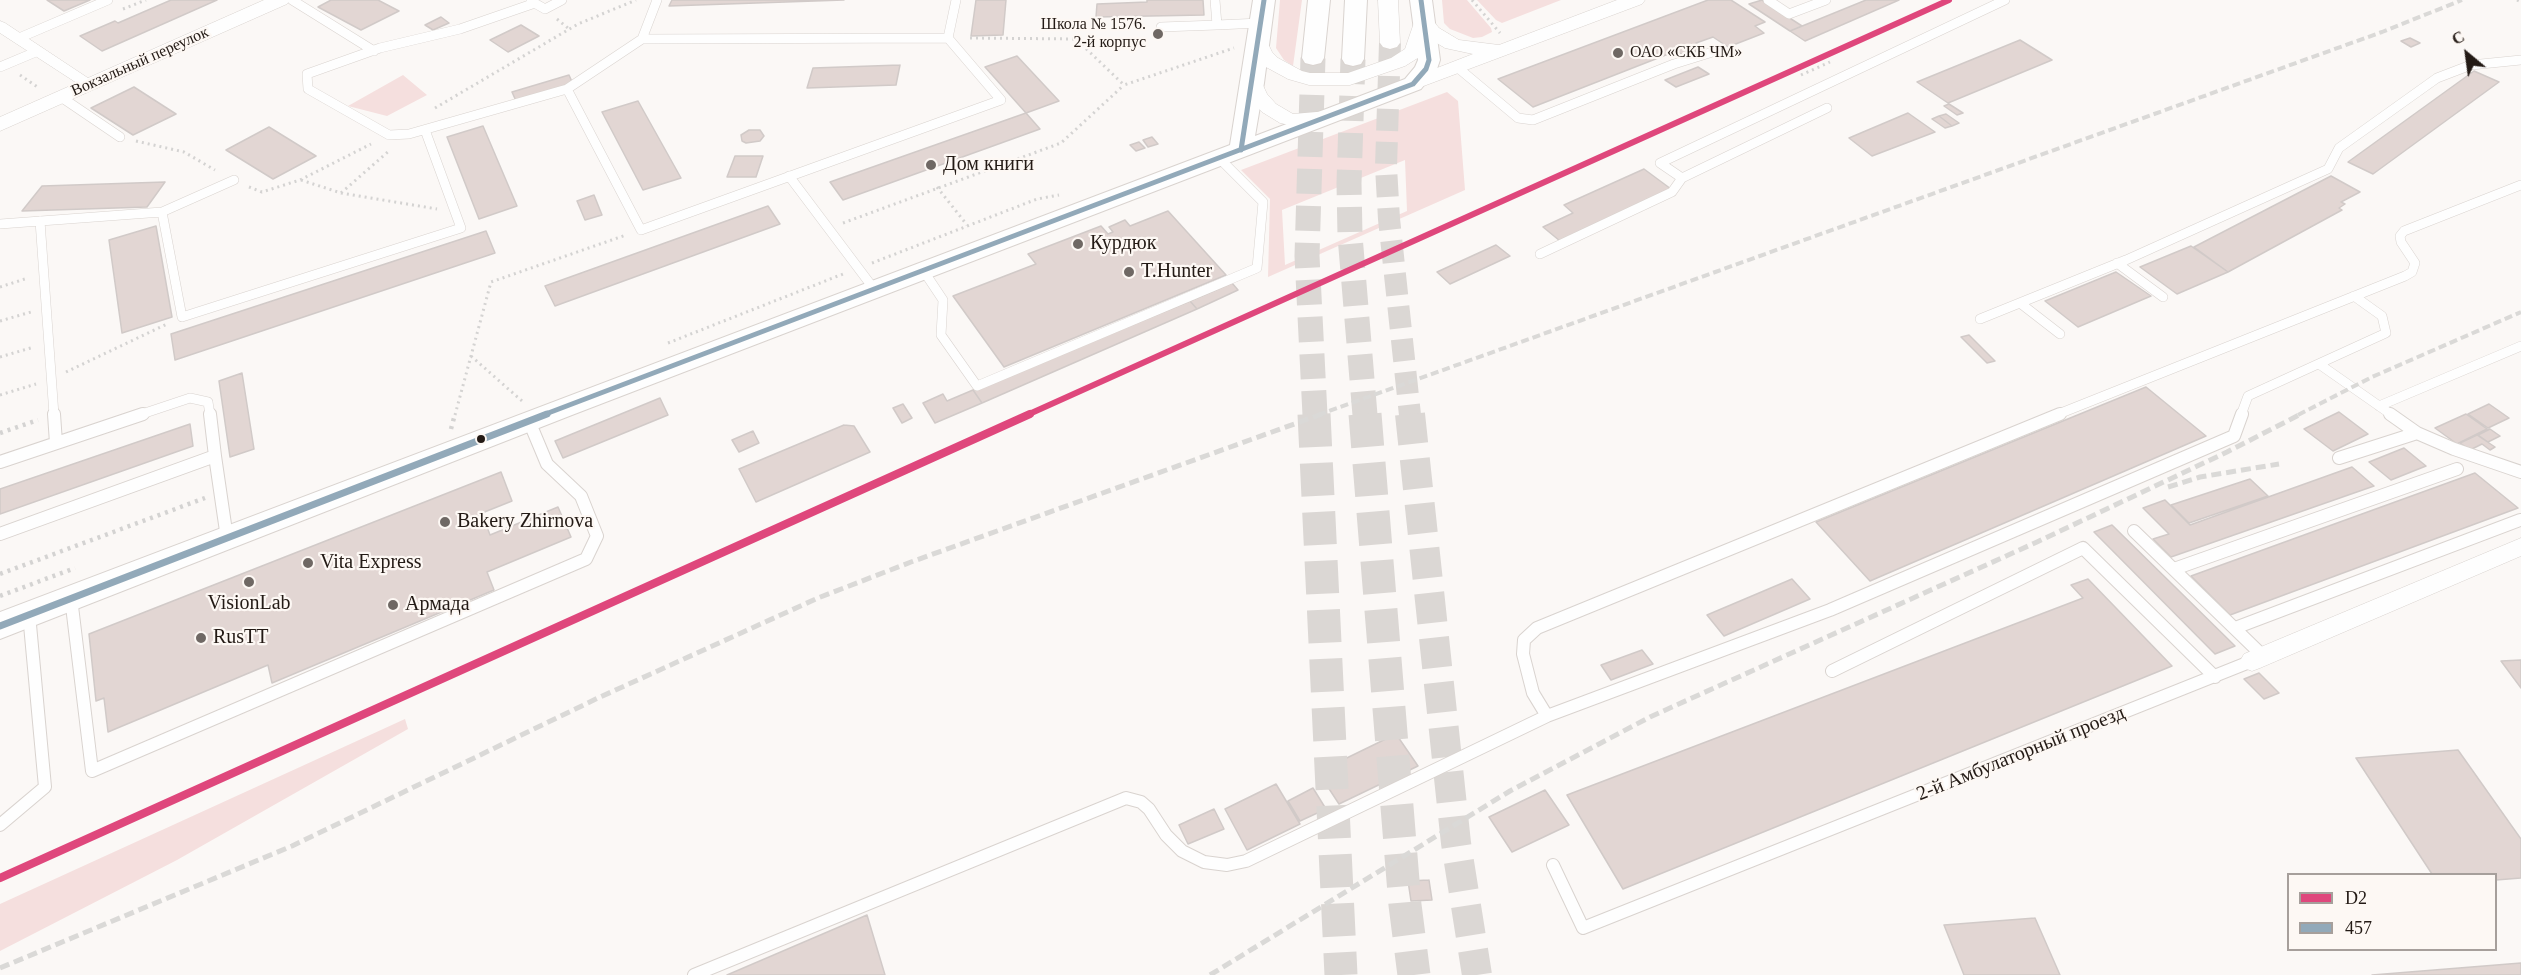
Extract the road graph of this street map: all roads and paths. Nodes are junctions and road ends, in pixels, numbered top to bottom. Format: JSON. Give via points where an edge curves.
{"nodes":[{"id":1,"x":108,"y":0,"type":"edge"},
{"id":2,"x":280,"y":0,"type":"edge"},
{"id":3,"x":292,"y":0,"type":"edge"},
{"id":4,"x":562,"y":0,"type":"edge"},
{"id":5,"x":636,"y":0,"type":"edge"},
{"id":6,"x":657,"y":0,"type":"edge"},
{"id":7,"x":956,"y":0,"type":"edge"},
{"id":8,"x":1215,"y":0,"type":"edge"},
{"id":9,"x":1264,"y":0,"type":"edge"},
{"id":10,"x":1319,"y":0,"type":"edge"},
{"id":11,"x":1356,"y":0,"type":"edge"},
{"id":12,"x":1388,"y":0,"type":"edge"},
{"id":13,"x":1472,"y":0,"type":"edge"},
{"id":14,"x":1635,"y":0,"type":"edge"},
{"id":15,"x":1768,"y":0,"type":"edge"},
{"id":16,"x":1826,"y":0,"type":"edge"},
{"id":17,"x":2005,"y":0,"type":"edge"},
{"id":18,"x":2517,"y":0,"type":"edge"},
{"id":19,"x":532,"y":2,"type":"edge"},
{"id":20,"x":2521,"y":2,"type":"edge"},
{"id":21,"x":1422,"y":10,"type":"edge"},
{"id":22,"x":1236,"y":24,"type":"junction"},
{"id":23,"x":1217,"y":25,"type":"junction"},
{"id":24,"x":0,"y":26,"type":"edge"},
{"id":25,"x":1161,"y":27,"type":"dead end"},
{"id":26,"x":1259,"y":31,"type":"junction"},
{"id":27,"x":19,"y":38,"type":"junction"},
{"id":28,"x":948,"y":38,"type":"junction"},
{"id":29,"x":642,"y":39,"type":"junction"},
{"id":30,"x":1502,"y":41,"type":"junction"},
{"id":31,"x":1390,"y":43,"type":"tunnel mouth"},
{"id":32,"x":1234,"y":48,"type":"junction"},
{"id":33,"x":1719,"y":50,"type":"dead end"},
{"id":34,"x":38,"y":51,"type":"junction"},
{"id":35,"x":374,"y":51,"type":"junction"},
{"id":36,"x":1313,"y":58,"type":"tunnel mouth"},
{"id":37,"x":1353,"y":58,"type":"tunnel mouth"},
{"id":38,"x":1232,"y":59,"type":"dead end"},
{"id":39,"x":2521,"y":60,"type":"edge"},
{"id":40,"x":0,"y":67,"type":"edge"},
{"id":41,"x":1457,"y":67,"type":"junction"},
{"id":42,"x":1253,"y":83,"type":"junction"},
{"id":43,"x":89,"y":84,"type":"junction"},
{"id":44,"x":1413,"y":84,"type":"junction"},
{"id":45,"x":1124,"y":85,"type":"junction"},
{"id":46,"x":567,"y":90,"type":"junction"},
{"id":47,"x":61,"y":97,"type":"junction"},
{"id":48,"x":1827,"y":108,"type":"dead end"},
{"id":49,"x":429,"y":111,"type":"dead end"},
{"id":50,"x":1328,"y":117,"type":"junction"},
{"id":51,"x":0,"y":125,"type":"edge"},
{"id":52,"x":425,"y":130,"type":"junction"},
{"id":53,"x":409,"y":134,"type":"junction"},
{"id":54,"x":389,"y":135,"type":"junction"},
{"id":55,"x":120,"y":137,"type":"joint"},
{"id":56,"x":1230,"y":154,"type":"junction"},
{"id":57,"x":789,"y":176,"type":"junction"},
{"id":58,"x":1682,"y":178,"type":"junction"},
{"id":59,"x":234,"y":180,"type":"junction"},
{"id":60,"x":300,"y":180,"type":"junction"},
{"id":61,"x":2521,"y":185,"type":"edge"},
{"id":62,"x":938,"y":188,"type":"junction"},
{"id":63,"x":341,"y":193,"type":"junction"},
{"id":64,"x":1067,"y":194,"type":"dead end"},
{"id":65,"x":162,"y":212,"type":"junction"},
{"id":66,"x":456,"y":212,"type":"junction"},
{"id":67,"x":40,"y":221,"type":"junction"},
{"id":68,"x":0,"y":224,"type":"edge"},
{"id":69,"x":967,"y":225,"type":"junction"},
{"id":70,"x":828,"y":228,"type":"junction"},
{"id":71,"x":641,"y":230,"type":"junction"},
{"id":72,"x":1540,"y":254,"type":"dead end"},
{"id":73,"x":2117,"y":263,"type":"junction"},
{"id":74,"x":923,"y":270,"type":"junction"},
{"id":75,"x":44,"y":274,"type":"junction"},
{"id":76,"x":866,"y":279,"type":"junction"},
{"id":77,"x":0,"y":287,"type":"edge"},
{"id":78,"x":2354,"y":296,"type":"junction"},
{"id":79,"x":2163,"y":297,"type":"dead end"},
{"id":80,"x":2020,"y":303,"type":"junction"},
{"id":81,"x":46,"y":307,"type":"junction"},
{"id":82,"x":182,"y":317,"type":"junction"},
{"id":83,"x":1980,"y":319,"type":"dead end"},
{"id":84,"x":0,"y":321,"type":"edge"},
{"id":85,"x":2060,"y":334,"type":"dead end"},
{"id":86,"x":48,"y":342,"type":"junction"},
{"id":87,"x":2521,"y":345,"type":"edge"},
{"id":88,"x":660,"y":346,"type":"dead end"},
{"id":89,"x":471,"y":356,"type":"junction"},
{"id":90,"x":0,"y":357,"type":"edge"},
{"id":91,"x":2319,"y":364,"type":"junction"},
{"id":92,"x":51,"y":379,"type":"junction"},
{"id":93,"x":0,"y":395,"type":"edge"},
{"id":94,"x":2379,"y":406,"type":"junction"},
{"id":95,"x":520,"y":413,"type":"junction"},
{"id":96,"x":53,"y":415,"type":"junction"},
{"id":97,"x":461,"y":426,"type":"dead end"},
{"id":98,"x":451,"y":430,"type":"junction"},
{"id":99,"x":444,"y":432,"type":"dead end"},
{"id":100,"x":0,"y":433,"type":"edge"},
{"id":101,"x":2417,"y":433,"type":"junction"},
{"id":102,"x":56,"y":443,"type":"junction"},
{"id":103,"x":215,"y":456,"type":"junction"},
{"id":104,"x":2339,"y":458,"type":"dead end"},
{"id":105,"x":0,"y":462,"type":"edge"},
{"id":106,"x":2457,"y":469,"type":"dead end"},
{"id":107,"x":2521,"y":472,"type":"edge"},
{"id":108,"x":220,"y":492,"type":"junction"},
{"id":109,"x":2520,"y":520,"type":"edge"},
{"id":110,"x":2134,"y":531,"type":"dead end"},
{"id":111,"x":0,"y":534,"type":"edge"},
{"id":112,"x":227,"y":538,"type":"junction"},
{"id":113,"x":2521,"y":547,"type":"edge"},
{"id":114,"x":78,"y":567,"type":"dead end"},
{"id":115,"x":2174,"y":569,"type":"junction"},
{"id":116,"x":0,"y":574,"type":"edge"},
{"id":117,"x":0,"y":596,"type":"edge"},
{"id":118,"x":71,"y":598,"type":"junction"},
{"id":119,"x":29,"y":614,"type":"junction"},
{"id":120,"x":0,"y":626,"type":"edge"},
{"id":121,"x":2235,"y":628,"type":"junction"},
{"id":122,"x":2258,"y":659,"type":"junction"},
{"id":123,"x":1832,"y":671,"type":"dead end"},
{"id":124,"x":2215,"y":677,"type":"junction"},
{"id":125,"x":1547,"y":716,"type":"junction"},
{"id":126,"x":0,"y":825,"type":"edge"},
{"id":127,"x":1553,"y":865,"type":"dead end"},
{"id":128,"x":694,"y":975,"type":"edge"}],
"edges":[{"from":1,"to":27,"type":"lane"},
{"from":2,"to":43,"type":"street","name":"Вокзальный переулок"},
{"from":3,"to":35,"type":"lane"},
{"from":4,"to":19,"type":"lane","via":[[545,9]]},
{"from":5,"to":49,"type":"path","via":[[578,24]]},
{"from":6,"to":29,"type":"lane"},
{"from":7,"to":28,"type":"lane"},
{"from":8,"to":23,"type":"lane"},
{"from":9,"to":26,"type":"main road"},
{"from":10,"to":36,"type":"main road"},
{"from":11,"to":37,"type":"main road"},
{"from":12,"to":31,"type":"street"},
{"from":13,"to":30,"type":"path"},
{"from":14,"to":30,"type":"street"},
{"from":15,"to":16,"type":"lane","via":[[1789,14]]},
{"from":17,"to":58,"type":"lane","via":[[1660,163]]},
{"from":18,"to":20,"type":"path"},
{"from":19,"to":35,"type":"lane","via":[[460,29]]},
{"from":21,"to":26,"type":"street","via":[[1420,38],[1413,52],[1398,62],[1350,79],[1329,81],[1294,75],[1263,54]]},
{"from":21,"to":30,"type":"street","via":[[1432,32],[1452,44],[1466,48]]},
{"from":21,"to":44,"type":"main road","via":[[1428,60],[1426,69]]},
{"from":22,"to":23,"type":"lane"},
{"from":22,"to":26,"type":"lane"},
{"from":22,"to":32,"type":"path"},
{"from":23,"to":25,"type":"lane"},
{"from":24,"to":27,"type":"street"},
{"from":26,"to":42,"type":"main road"},
{"from":27,"to":34,"type":"street"},
{"from":28,"to":29,"type":"lane"},
{"from":28,"to":45,"type":"path","via":[[1076,39]]},
{"from":28,"to":57,"type":"lane","via":[[1001,100]]},
{"from":29,"to":46,"type":"lane"},
{"from":30,"to":41,"type":"street"},
{"from":32,"to":38,"type":"path"},
{"from":32,"to":45,"type":"path"},
{"from":33,"to":41,"type":"lane","via":[[1533,120],[1518,118]]},
{"from":34,"to":40,"type":"lane"},
{"from":34,"to":43,"type":"street"},
{"from":35,"to":54,"type":"lane","via":[[307,74],[308,89]]},
{"from":39,"to":73,"type":"lane","via":[[2471,65],[2437,78],[2339,148],[2328,169]]},
{"from":41,"to":44,"type":"street"},
{"from":42,"to":50,"type":"street","via":[[1257,96],[1287,119]]},
{"from":42,"to":56,"type":"main road"},
{"from":43,"to":47,"type":"street","name":"Вокзальный переулок"},
{"from":44,"to":50,"type":"main road"},
{"from":45,"to":62,"type":"path","via":[[1061,143]]},
{"from":46,"to":52,"type":"lane"},
{"from":46,"to":71,"type":"lane"},
{"from":47,"to":51,"type":"street","name":"Вокзальный переулок"},
{"from":47,"to":55,"type":"lane"},
{"from":48,"to":58,"type":"lane"},
{"from":50,"to":56,"type":"main road"},
{"from":52,"to":53,"type":"lane"},
{"from":52,"to":66,"type":"lane"},
{"from":53,"to":54,"type":"lane"},
{"from":53,"to":63,"type":"path"},
{"from":54,"to":60,"type":"path"},
{"from":55,"to":59,"type":"path","via":[[184,152]]},
{"from":56,"to":74,"type":"main road"},
{"from":56,"to":74,"type":"lane","via":[[1263,202],[1257,268],[976,386],[941,335],[943,300]]},
{"from":57,"to":70,"type":"lane"},
{"from":57,"to":71,"type":"lane"},
{"from":58,"to":72,"type":"lane","via":[[1672,192]]},
{"from":59,"to":60,"type":"path","via":[[262,192]]},
{"from":59,"to":65,"type":"lane"},
{"from":60,"to":63,"type":"path"},
{"from":61,"to":78,"type":"lane","via":[[2404,231],[2401,242],[2415,263],[2412,272]]},
{"from":62,"to":69,"type":"path"},
{"from":62,"to":70,"type":"path"},
{"from":63,"to":66,"type":"path"},
{"from":64,"to":69,"type":"path","via":[[1037,199]]},
{"from":65,"to":67,"type":"lane"},
{"from":65,"to":82,"type":"lane"},
{"from":66,"to":82,"type":"lane","via":[[461,228]]},
{"from":67,"to":68,"type":"lane"},
{"from":67,"to":75,"type":"lane"},
{"from":69,"to":76,"type":"path"},
{"from":70,"to":76,"type":"lane"},
{"from":71,"to":89,"type":"path","via":[[491,282]]},
{"from":73,"to":79,"type":"lane"},
{"from":73,"to":80,"type":"lane"},
{"from":74,"to":76,"type":"main road"},
{"from":75,"to":77,"type":"path"},
{"from":75,"to":81,"type":"lane"},
{"from":76,"to":88,"type":"path"},
{"from":76,"to":95,"type":"main road"},
{"from":78,"to":91,"type":"lane","via":[[2382,316],[2386,333]]},
{"from":78,"to":125,"type":"lane","via":[[1537,628],[1524,640],[1523,654],[1533,693]]},
{"from":80,"to":83,"type":"lane"},
{"from":80,"to":85,"type":"lane"},
{"from":81,"to":84,"type":"path"},
{"from":81,"to":86,"type":"lane"},
{"from":82,"to":92,"type":"path"},
{"from":86,"to":90,"type":"path"},
{"from":86,"to":92,"type":"lane"},
{"from":87,"to":94,"type":"lane"},
{"from":89,"to":95,"type":"path","via":[[523,401]]},
{"from":89,"to":98,"type":"path"},
{"from":91,"to":94,"type":"lane"},
{"from":91,"to":125,"type":"lane","via":[[2248,396],[2234,436],[1830,610]]},
{"from":92,"to":93,"type":"path"},
{"from":92,"to":96,"type":"lane"},
{"from":94,"to":101,"type":"lane"},
{"from":95,"to":112,"type":"main road"},
{"from":95,"to":118,"type":"lane","via":[[547,464],[581,496],[597,536],[586,559],[92,771]]},
{"from":96,"to":100,"type":"path"},
{"from":96,"to":102,"type":"lane"},
{"from":97,"to":98,"type":"path"},
{"from":98,"to":99,"type":"path"},
{"from":101,"to":104,"type":"lane"},
{"from":101,"to":107,"type":"lane"},
{"from":102,"to":103,"type":"lane","via":[[190,398],[208,402]]},
{"from":102,"to":105,"type":"lane"},
{"from":103,"to":108,"type":"lane"},
{"from":103,"to":111,"type":"lane"},
{"from":106,"to":115,"type":"lane"},
{"from":108,"to":112,"type":"lane"},
{"from":108,"to":116,"type":"path"},
{"from":109,"to":121,"type":"lane"},
{"from":110,"to":115,"type":"lane"},
{"from":112,"to":118,"type":"main road"},
{"from":113,"to":122,"type":"street","name":"2-й Амбулаторный проезд"},
{"from":114,"to":117,"type":"path"},
{"from":115,"to":121,"type":"lane"},
{"from":118,"to":119,"type":"main road"},
{"from":119,"to":120,"type":"main road"},
{"from":119,"to":126,"type":"lane","via":[[45,787]]},
{"from":121,"to":122,"type":"lane"},
{"from":122,"to":124,"type":"lane","name":"2-й Амбулаторный проезд"},
{"from":123,"to":124,"type":"lane","via":[[2083,548]]},
{"from":124,"to":127,"type":"lane","name":"2-й Амбулаторный проезд","via":[[1583,928]]},
{"from":125,"to":128,"type":"lane","via":[[1246,861],[1227,866],[1204,862],[1182,851],[1166,836],[1149,809],[1126,798]]}]}
